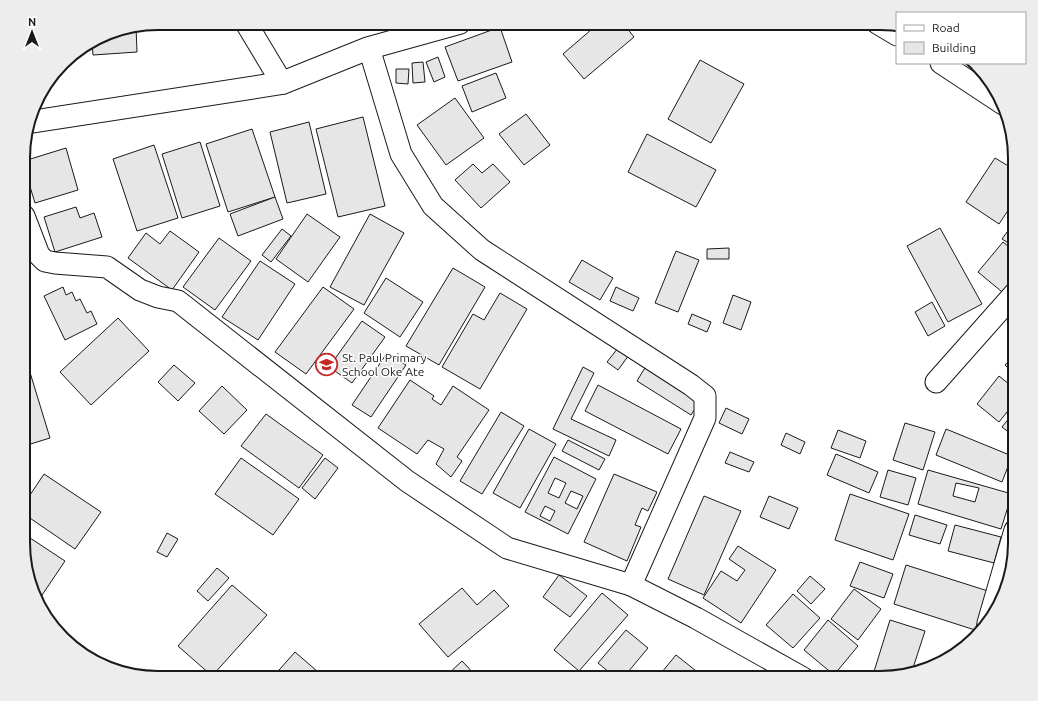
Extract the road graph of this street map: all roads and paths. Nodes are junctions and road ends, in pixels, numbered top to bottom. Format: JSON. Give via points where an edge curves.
{"nodes":[{"id":1,"x":250,"y":30,"type":"edge"},
{"id":2,"x":434,"y":30,"type":"edge"},
{"id":3,"x":369,"y":48,"type":"junction"},
{"id":4,"x":943,"y":64,"type":"edge"},
{"id":5,"x":282,"y":83,"type":"junction"},
{"id":6,"x":993,"y":97,"type":"edge"},
{"id":7,"x":35,"y":121,"type":"edge"},
{"id":8,"x":30,"y":232,"type":"edge"},
{"id":9,"x":1008,"y":301,"type":"edge"},
{"id":10,"x":936,"y":382,"type":"dead end"},
{"id":11,"x":1007,"y":556,"type":"edge"},
{"id":12,"x":631,"y":585,"type":"junction"},
{"id":13,"x":994,"y":601,"type":"edge"},
{"id":14,"x":791,"y":671,"type":"edge"}],
"edges":[{"from":1,"to":5,"type":"street"},
{"from":2,"to":3,"type":"street"},
{"from":3,"to":5,"type":"street"},
{"from":3,"to":12,"type":"street","via":[[401,154],[433,206],[482,250],[705,396],[705,418]]},
{"from":4,"to":6,"type":"street"},
{"from":5,"to":7,"type":"street"},
{"from":8,"to":12,"type":"street","via":[[39,255],[45,261],[108,266],[140,290],[178,301],[407,481],[507,548]]},
{"from":9,"to":10,"type":"street"},
{"from":11,"to":13,"type":"street"},
{"from":12,"to":14,"type":"street"}]}
